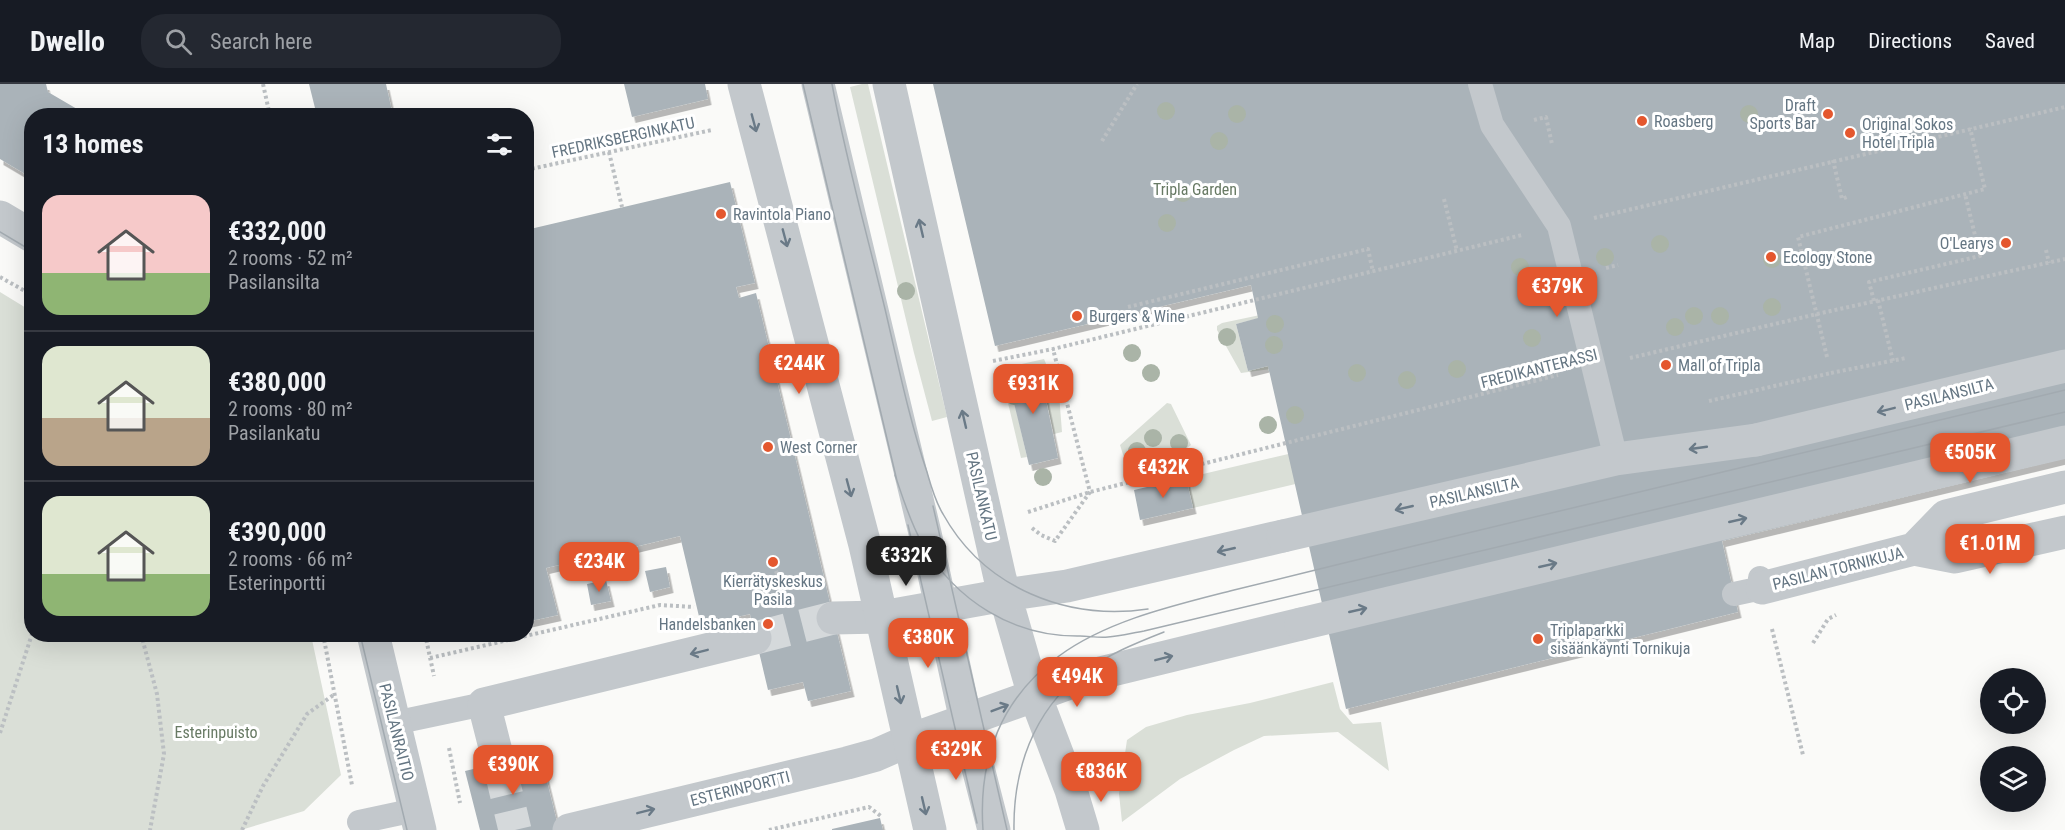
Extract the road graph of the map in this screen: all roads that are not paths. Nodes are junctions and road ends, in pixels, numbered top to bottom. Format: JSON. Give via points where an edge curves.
{"nodes":[{"id":1,"x":744,"y":84,"type":"edge"},
{"id":2,"x":818,"y":84,"type":"edge"},
{"id":3,"x":889,"y":84,"type":"edge"},
{"id":4,"x":1480,"y":84,"type":"edge"},
{"id":5,"x":0,"y":217,"type":"edge"},
{"id":6,"x":24,"y":231,"type":"edge"},
{"id":7,"x":2065,"y":366,"type":"edge"},
{"id":8,"x":2065,"y":442,"type":"edge"},
{"id":9,"x":1616,"y":459,"type":"junction"},
{"id":10,"x":2065,"y":487,"type":"edge"},
{"id":11,"x":2065,"y":532,"type":"edge"},
{"id":12,"x":1914,"y":549,"type":"junction"},
{"id":13,"x":1752,"y":586,"type":"road end"},
{"id":14,"x":1005,"y":595,"type":"junction"},
{"id":15,"x":940,"y":606,"type":"junction"},
{"id":16,"x":882,"y":617,"type":"junction"},
{"id":17,"x":833,"y":618,"type":"tunnel mouth"},
{"id":18,"x":755,"y":638,"type":"tunnel mouth"},
{"id":19,"x":375,"y":642,"type":"edge"},
{"id":20,"x":1035,"y":695,"type":"junction"},
{"id":21,"x":484,"y":704,"type":"junction"},
{"id":22,"x":966,"y":720,"type":"junction"},
{"id":23,"x":394,"y":723,"type":"junction"},
{"id":24,"x":910,"y":740,"type":"junction"},
{"id":25,"x":499,"y":763,"type":"tunnel mouth"},
{"id":26,"x":417,"y":820,"type":"edge"},
{"id":27,"x":359,"y":822,"type":"road end"},
{"id":28,"x":589,"y":828,"type":"edge"},
{"id":29,"x":930,"y":830,"type":"edge"},
{"id":30,"x":994,"y":830,"type":"edge"},
{"id":31,"x":1083,"y":830,"type":"edge"}],
"edges":[{"from":1,"to":16,"type":"street","one_way":true},
{"from":2,"to":15,"type":"street"},
{"from":14,"to":3,"type":"street","name":"PASILANKATU","one_way":true},
{"from":4,"to":9,"type":"lane","via":[[1492,125],[1559,226]]},
{"from":5,"to":6,"type":"street"},
{"from":7,"to":9,"type":"street","name":"PASILANSILTA","one_way":true,"bridge":true,"via":[[1756,440]]},
{"from":20,"to":8,"type":"street","one_way":true,"bridge":true,"via":[[1092,675]]},
{"from":9,"to":14,"type":"street","name":"PASILANSILTA","one_way":true,"bridge":true,"via":[[1068,586]]},
{"from":10,"to":12,"type":"street","name":"PASILAN TORNIKUJA","via":[[1946,516]]},
{"from":11,"to":12,"type":"street","name":"PASILAN TORNIKUJA","via":[[1955,557]]},
{"from":12,"to":13,"type":"street","name":"PASILAN TORNIKUJA"},
{"from":14,"to":15,"type":"street","name":"PASILANSILTA"},
{"from":14,"to":20,"type":"street","name":"PASILANKATU"},
{"from":15,"to":16,"type":"street","name":"PASILANSILTA"},
{"from":15,"to":22,"type":"street"},
{"from":16,"to":17,"type":"street"},
{"from":16,"to":24,"type":"street","one_way":true},
{"from":18,"to":21,"type":"street","one_way":true},
{"from":19,"to":23,"type":"street","name":"PASILANRAITIO"},
{"from":22,"to":20,"type":"street","name":"ESTERINPORTTI","one_way":true},
{"from":20,"to":31,"type":"street","name":"PASILANKATU"},
{"from":21,"to":23,"type":"lane"},
{"from":21,"to":25,"type":"street"},
{"from":22,"to":24,"type":"street","name":"ESTERINPORTTI"},
{"from":22,"to":30,"type":"street"},
{"from":23,"to":26,"type":"street","name":"PASILANRAITIO"},
{"from":28,"to":24,"type":"street","name":"ESTERINPORTTI","one_way":true,"via":[[847,763]]},
{"from":24,"to":29,"type":"street","one_way":true},
{"from":26,"to":27,"type":"lane"}]}
